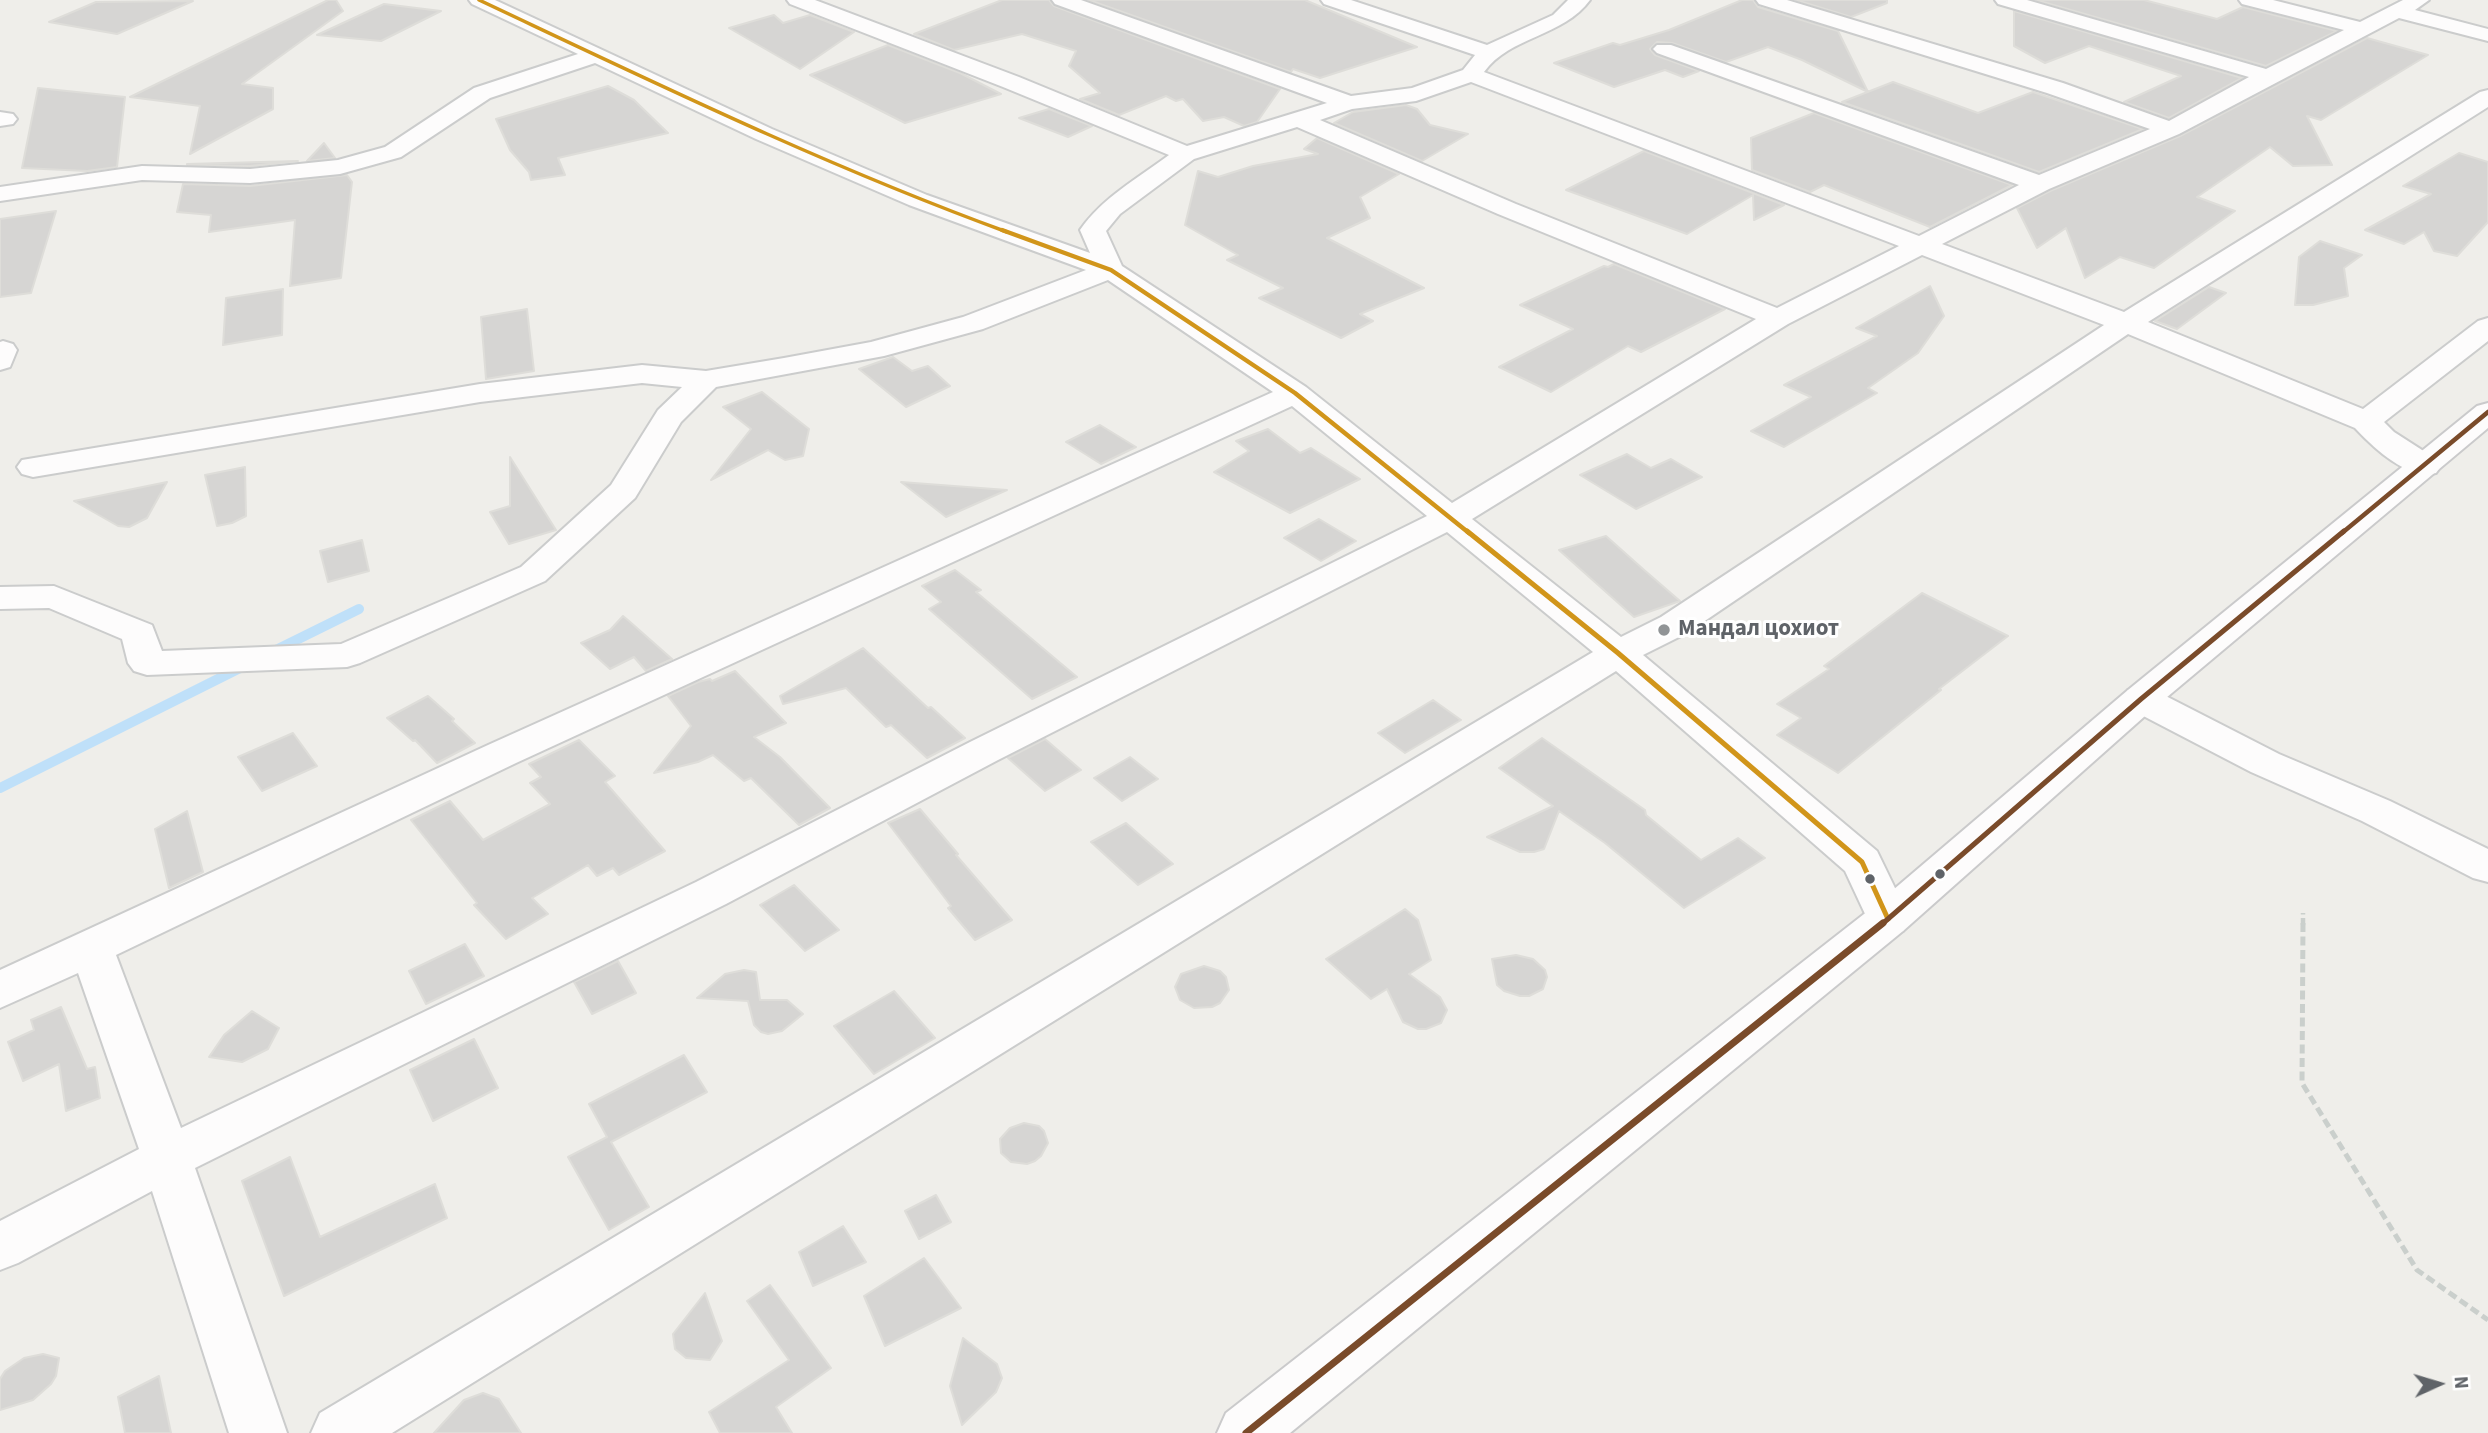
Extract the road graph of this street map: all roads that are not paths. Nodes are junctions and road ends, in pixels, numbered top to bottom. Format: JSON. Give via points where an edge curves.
{"nodes":[{"id":1,"x":479,"y":0,"type":"edge"},
{"id":2,"x":797,"y":0,"type":"edge"},
{"id":3,"x":1062,"y":0,"type":"edge"},
{"id":4,"x":1331,"y":0,"type":"edge"},
{"id":5,"x":1580,"y":0,"type":"edge"},
{"id":6,"x":1766,"y":0,"type":"edge"},
{"id":7,"x":2005,"y":0,"type":"edge"},
{"id":8,"x":2249,"y":0,"type":"edge"},
{"id":9,"x":2410,"y":6,"type":"edge"},
{"id":10,"x":2365,"y":29,"type":"junction"},
{"id":11,"x":2488,"y":35,"type":"edge"},
{"id":12,"x":1664,"y":48,"type":"dead end"},
{"id":13,"x":1489,"y":52,"type":"junction"},
{"id":14,"x":597,"y":55,"type":"junction"},
{"id":15,"x":1471,"y":75,"type":"junction"},
{"id":16,"x":2268,"y":76,"type":"junction"},
{"id":17,"x":2488,"y":97,"type":"edge"},
{"id":18,"x":1349,"y":103,"type":"junction"},
{"id":19,"x":1301,"y":120,"type":"junction"},
{"id":20,"x":2171,"y":129,"type":"junction"},
{"id":21,"x":1186,"y":154,"type":"junction"},
{"id":22,"x":2040,"y":184,"type":"junction"},
{"id":23,"x":0,"y":194,"type":"edge"},
{"id":24,"x":1918,"y":246,"type":"junction"},
{"id":25,"x":1111,"y":270,"type":"junction"},
{"id":26,"x":1778,"y":318,"type":"junction"},
{"id":27,"x":2126,"y":323,"type":"junction"},
{"id":28,"x":2488,"y":327,"type":"edge"},
{"id":29,"x":0,"y":351,"type":"edge"},
{"id":30,"x":0,"y":361,"type":"edge"},
{"id":31,"x":706,"y":380,"type":"junction"},
{"id":32,"x":1296,"y":393,"type":"junction"},
{"id":33,"x":2488,"y":412,"type":"edge"},
{"id":34,"x":2366,"y":421,"type":"junction"},
{"id":35,"x":2425,"y":466,"type":"junction"},
{"id":36,"x":33,"y":467,"type":"dead end"},
{"id":37,"x":1452,"y":517,"type":"junction"},
{"id":38,"x":0,"y":598,"type":"edge"},
{"id":39,"x":1618,"y":653,"type":"junction"},
{"id":40,"x":2141,"y":699,"type":"junction"},
{"id":41,"x":2488,"y":867,"type":"edge"},
{"id":42,"x":1888,"y":919,"type":"junction"},
{"id":43,"x":91,"y":947,"type":"junction"},
{"id":44,"x":0,"y":990,"type":"edge"},
{"id":45,"x":167,"y":1158,"type":"junction"},
{"id":46,"x":0,"y":1247,"type":"edge"},
{"id":47,"x":258,"y":1433,"type":"edge"},
{"id":48,"x":340,"y":1433,"type":"edge"},
{"id":49,"x":1246,"y":1433,"type":"edge"}],
"edges":[{"from":1,"to":14,"type":"street"},
{"from":2,"to":21,"type":"street"},
{"from":3,"to":18,"type":"street"},
{"from":4,"to":13,"type":"street"},
{"from":5,"to":13,"type":"street","via":[[1560,19]]},
{"from":6,"to":20,"type":"street","via":[[2055,88]]},
{"from":7,"to":16,"type":"street"},
{"from":8,"to":10,"type":"street"},
{"from":9,"to":10,"type":"street"},
{"from":9,"to":11,"type":"street"},
{"from":10,"to":16,"type":"street"},
{"from":12,"to":22,"type":"street"},
{"from":13,"to":15,"type":"street"},
{"from":14,"to":23,"type":"street","via":[[482,93],[393,152],[340,167],[250,176],[142,173]]},
{"from":14,"to":25,"type":"street","via":[[918,200]]},
{"from":15,"to":18,"type":"street","via":[[1416,94]]},
{"from":15,"to":24,"type":"street"},
{"from":16,"to":20,"type":"street"},
{"from":17,"to":27,"type":"street"},
{"from":18,"to":19,"type":"street"},
{"from":19,"to":21,"type":"street"},
{"from":19,"to":26,"type":"street"},
{"from":20,"to":22,"type":"street"},
{"from":21,"to":25,"type":"street","via":[[1111,209],[1093,230]]},
{"from":22,"to":24,"type":"street"},
{"from":24,"to":26,"type":"street"},
{"from":24,"to":27,"type":"street"},
{"from":25,"to":31,"type":"street","via":[[973,323],[874,350]]},
{"from":25,"to":32,"type":"street"},
{"from":26,"to":37,"type":"street"},
{"from":27,"to":34,"type":"street"},
{"from":27,"to":39,"type":"street","via":[[1674,625]]},
{"from":28,"to":34,"type":"street"},
{"from":29,"to":30,"type":"street"},
{"from":31,"to":36,"type":"street","via":[[642,374],[480,393]]},
{"from":31,"to":38,"type":"street","via":[[669,417],[623,491],[533,575],[347,655],[147,663],[139,633],[54,597]]},
{"from":32,"to":37,"type":"street"},
{"from":32,"to":43,"type":"street"},
{"from":33,"to":35,"type":"street"},
{"from":34,"to":35,"type":"street","via":[[2383,439]]},
{"from":35,"to":40,"type":"street"},
{"from":37,"to":39,"type":"street"},
{"from":37,"to":45,"type":"street","via":[[712,893]]},
{"from":39,"to":42,"type":"street","via":[[1862,862]]},
{"from":39,"to":48,"type":"street"},
{"from":40,"to":41,"type":"street"},
{"from":40,"to":42,"type":"street"},
{"from":42,"to":49,"type":"street"},
{"from":43,"to":44,"type":"street"},
{"from":43,"to":45,"type":"street"},
{"from":45,"to":46,"type":"street"},
{"from":45,"to":47,"type":"street"}]}
